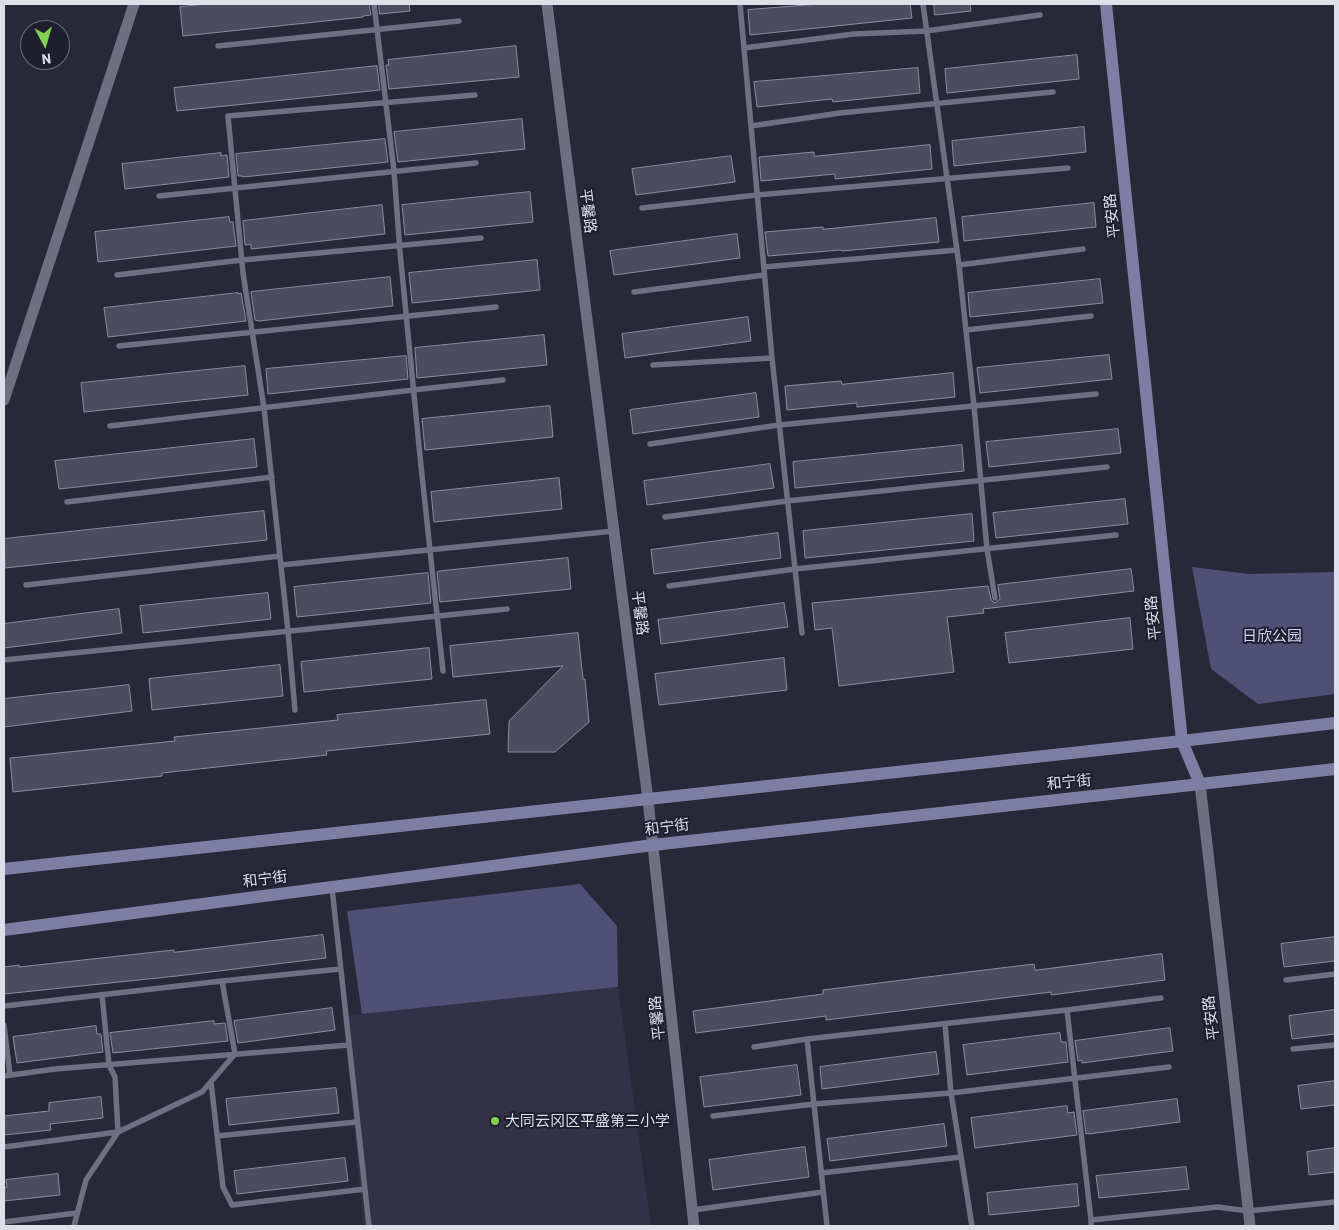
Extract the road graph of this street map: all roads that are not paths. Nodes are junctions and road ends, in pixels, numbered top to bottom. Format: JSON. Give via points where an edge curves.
{"nodes":[{"id":1,"x":134,"y":4,"type":"edge"},
{"id":2,"x":374,"y":4,"type":"edge"},
{"id":3,"x":547,"y":4,"type":"edge"},
{"id":4,"x":740,"y":4,"type":"edge"},
{"id":5,"x":923,"y":4,"type":"edge"},
{"id":6,"x":1106,"y":4,"type":"edge"},
{"id":7,"x":1040,"y":15,"type":"dead end"},
{"id":8,"x":459,"y":21,"type":"dead end"},
{"id":9,"x":377,"y":29,"type":"junction"},
{"id":10,"x":926,"y":30,"type":"junction"},
{"id":11,"x":218,"y":46,"type":"dead end"},
{"id":12,"x":744,"y":48,"type":"junction"},
{"id":13,"x":1053,"y":92,"type":"dead end"},
{"id":14,"x":475,"y":95,"type":"dead end"},
{"id":15,"x":386,"y":103,"type":"junction"},
{"id":16,"x":936,"y":104,"type":"junction"},
{"id":17,"x":751,"y":126,"type":"junction"},
{"id":18,"x":476,"y":163,"type":"dead end"},
{"id":19,"x":1068,"y":168,"type":"dead end"},
{"id":20,"x":394,"y":171,"type":"junction"},
{"id":21,"x":947,"y":178,"type":"junction"},
{"id":22,"x":235,"y":188,"type":"junction"},
{"id":23,"x":757,"y":195,"type":"junction"},
{"id":24,"x":160,"y":196,"type":"dead end"},
{"id":25,"x":642,"y":208,"type":"dead end"},
{"id":26,"x":481,"y":238,"type":"dead end"},
{"id":27,"x":400,"y":246,"type":"junction"},
{"id":28,"x":1083,"y":249,"type":"dead end"},
{"id":29,"x":957,"y":250,"type":"junction"},
{"id":30,"x":242,"y":260,"type":"junction"},
{"id":31,"x":959,"y":264,"type":"junction"},
{"id":32,"x":764,"y":267,"type":"junction"},
{"id":33,"x":117,"y":275,"type":"dead end"},
{"id":34,"x":764,"y":275,"type":"junction"},
{"id":35,"x":634,"y":292,"type":"dead end"},
{"id":36,"x":496,"y":307,"type":"dead end"},
{"id":37,"x":406,"y":316,"type":"junction"},
{"id":38,"x":1091,"y":316,"type":"dead end"},
{"id":39,"x":966,"y":330,"type":"junction"},
{"id":40,"x":252,"y":332,"type":"junction"},
{"id":41,"x":118,"y":346,"type":"dead end"},
{"id":42,"x":772,"y":358,"type":"junction"},
{"id":43,"x":653,"y":365,"type":"dead end"},
{"id":44,"x":503,"y":380,"type":"dead end"},
{"id":45,"x":413,"y":390,"type":"junction"},
{"id":46,"x":1096,"y":394,"type":"dead end"},
{"id":47,"x":4,"y":400,"type":"edge"},
{"id":48,"x":974,"y":406,"type":"junction"},
{"id":49,"x":264,"y":408,"type":"junction"},
{"id":50,"x":779,"y":425,"type":"junction"},
{"id":51,"x":110,"y":426,"type":"dead end"},
{"id":52,"x":650,"y":444,"type":"dead end"},
{"id":53,"x":1107,"y":467,"type":"dead end"},
{"id":54,"x":272,"y":478,"type":"junction"},
{"id":55,"x":981,"y":480,"type":"junction"},
{"id":56,"x":787,"y":501,"type":"junction"},
{"id":57,"x":68,"y":502,"type":"dead end"},
{"id":58,"x":665,"y":517,"type":"dead end"},
{"id":59,"x":614,"y":531,"type":"junction"},
{"id":60,"x":1116,"y":535,"type":"dead end"},
{"id":61,"x":987,"y":549,"type":"junction"},
{"id":62,"x":430,"y":550,"type":"junction"},
{"id":63,"x":280,"y":556,"type":"junction"},
{"id":64,"x":281,"y":565,"type":"junction"},
{"id":65,"x":795,"y":569,"type":"junction"},
{"id":66,"x":26,"y":585,"type":"dead end"},
{"id":67,"x":669,"y":586,"type":"dead end"},
{"id":68,"x":994,"y":598,"type":"dead end"},
{"id":69,"x":507,"y":609,"type":"dead end"},
{"id":70,"x":437,"y":616,"type":"junction"},
{"id":71,"x":288,"y":631,"type":"junction"},
{"id":72,"x":802,"y":632,"type":"dead end"},
{"id":73,"x":4,"y":660,"type":"edge"},
{"id":74,"x":443,"y":671,"type":"dead end"},
{"id":75,"x":294,"y":710,"type":"dead end"},
{"id":76,"x":1335,"y":723,"type":"edge"},
{"id":77,"x":1182,"y":741,"type":"junction"},
{"id":78,"x":1335,"y":769,"type":"edge"},
{"id":79,"x":1200,"y":784,"type":"junction"},
{"id":80,"x":648,"y":800,"type":"junction"},
{"id":81,"x":653,"y":845,"type":"junction"},
{"id":82,"x":4,"y":870,"type":"edge"},
{"id":83,"x":332,"y":887,"type":"junction"},
{"id":84,"x":4,"y":930,"type":"edge"},
{"id":85,"x":340,"y":969,"type":"junction"},
{"id":86,"x":1335,"y":974,"type":"edge"},
{"id":87,"x":1286,"y":980,"type":"dead end"},
{"id":88,"x":222,"y":981,"type":"junction"},
{"id":89,"x":102,"y":995,"type":"junction"},
{"id":90,"x":1161,"y":998,"type":"dead end"},
{"id":91,"x":4,"y":1006,"type":"edge"},
{"id":92,"x":1067,"y":1010,"type":"junction"},
{"id":93,"x":945,"y":1024,"type":"junction"},
{"id":94,"x":4,"y":1025,"type":"edge"},
{"id":95,"x":807,"y":1039,"type":"junction"},
{"id":96,"x":1335,"y":1045,"type":"edge"},
{"id":97,"x":349,"y":1046,"type":"junction"},
{"id":98,"x":754,"y":1047,"type":"dead end"},
{"id":99,"x":1293,"y":1049,"type":"dead end"},
{"id":100,"x":234,"y":1054,"type":"junction"},
{"id":101,"x":109,"y":1065,"type":"junction"},
{"id":102,"x":1169,"y":1067,"type":"dead end"},
{"id":103,"x":7,"y":1076,"type":"edge"},
{"id":104,"x":1075,"y":1079,"type":"junction"},
{"id":105,"x":211,"y":1082,"type":"junction"},
{"id":106,"x":952,"y":1093,"type":"junction"},
{"id":107,"x":814,"y":1104,"type":"junction"},
{"id":108,"x":713,"y":1116,"type":"dead end"},
{"id":109,"x":357,"y":1122,"type":"junction"},
{"id":110,"x":118,"y":1132,"type":"junction"},
{"id":111,"x":217,"y":1136,"type":"junction"},
{"id":112,"x":4,"y":1147,"type":"edge"},
{"id":113,"x":961,"y":1157,"type":"junction"},
{"id":114,"x":821,"y":1172,"type":"junction"},
{"id":115,"x":365,"y":1189,"type":"junction"},
{"id":116,"x":823,"y":1192,"type":"junction"},
{"id":117,"x":1335,"y":1202,"type":"edge"},
{"id":118,"x":693,"y":1210,"type":"junction"},
{"id":119,"x":1248,"y":1211,"type":"junction"},
{"id":120,"x":77,"y":1213,"type":"junction"},
{"id":121,"x":4,"y":1222,"type":"edge"},
{"id":122,"x":1091,"y":1223,"type":"edge"},
{"id":123,"x":74,"y":1226,"type":"edge"},
{"id":124,"x":369,"y":1226,"type":"edge"},
{"id":125,"x":694,"y":1226,"type":"edge"},
{"id":126,"x":827,"y":1226,"type":"edge"},
{"id":127,"x":972,"y":1226,"type":"edge"},
{"id":128,"x":1250,"y":1226,"type":"edge"}],
"edges":[{"from":1,"to":47,"type":"street"},
{"from":2,"to":9,"type":"lane"},
{"from":3,"to":59,"type":"street","name":"平馨路"},
{"from":4,"to":12,"type":"lane"},
{"from":5,"to":10,"type":"lane"},
{"from":6,"to":77,"type":"main road","name":"平安路"},
{"from":7,"to":10,"type":"lane"},
{"from":8,"to":9,"type":"lane"},
{"from":9,"to":11,"type":"lane"},
{"from":9,"to":15,"type":"lane"},
{"from":10,"to":12,"type":"lane","via":[[854,34]]},
{"from":10,"to":16,"type":"lane"},
{"from":12,"to":17,"type":"lane"},
{"from":13,"to":16,"type":"lane"},
{"from":14,"to":15,"type":"lane"},
{"from":15,"to":20,"type":"lane"},
{"from":15,"to":22,"type":"lane","via":[[228,116]]},
{"from":16,"to":17,"type":"lane"},
{"from":16,"to":21,"type":"lane"},
{"from":17,"to":23,"type":"lane"},
{"from":18,"to":20,"type":"lane"},
{"from":19,"to":21,"type":"lane"},
{"from":20,"to":22,"type":"lane"},
{"from":20,"to":27,"type":"lane"},
{"from":21,"to":23,"type":"lane"},
{"from":21,"to":29,"type":"lane"},
{"from":22,"to":24,"type":"lane"},
{"from":22,"to":30,"type":"lane"},
{"from":23,"to":25,"type":"lane"},
{"from":23,"to":32,"type":"lane"},
{"from":26,"to":27,"type":"lane"},
{"from":27,"to":30,"type":"lane"},
{"from":27,"to":37,"type":"lane"},
{"from":28,"to":31,"type":"lane"},
{"from":29,"to":31,"type":"lane"},
{"from":29,"to":32,"type":"lane"},
{"from":30,"to":33,"type":"lane"},
{"from":30,"to":40,"type":"lane"},
{"from":31,"to":39,"type":"lane"},
{"from":32,"to":34,"type":"lane"},
{"from":34,"to":35,"type":"lane"},
{"from":34,"to":42,"type":"lane"},
{"from":36,"to":37,"type":"lane"},
{"from":37,"to":40,"type":"lane"},
{"from":37,"to":45,"type":"lane"},
{"from":38,"to":39,"type":"lane"},
{"from":39,"to":48,"type":"lane"},
{"from":40,"to":41,"type":"lane"},
{"from":40,"to":49,"type":"lane"},
{"from":42,"to":43,"type":"lane"},
{"from":42,"to":50,"type":"lane"},
{"from":44,"to":45,"type":"lane"},
{"from":45,"to":49,"type":"lane"},
{"from":45,"to":62,"type":"lane"},
{"from":46,"to":48,"type":"lane"},
{"from":48,"to":50,"type":"lane"},
{"from":48,"to":55,"type":"lane"},
{"from":49,"to":51,"type":"lane"},
{"from":49,"to":54,"type":"lane"},
{"from":50,"to":52,"type":"lane"},
{"from":50,"to":56,"type":"lane"},
{"from":53,"to":55,"type":"lane"},
{"from":54,"to":57,"type":"lane"},
{"from":54,"to":63,"type":"lane"},
{"from":55,"to":56,"type":"lane"},
{"from":55,"to":61,"type":"lane"},
{"from":56,"to":58,"type":"lane"},
{"from":56,"to":65,"type":"lane"},
{"from":59,"to":62,"type":"lane"},
{"from":59,"to":80,"type":"street","name":"平馨路"},
{"from":60,"to":61,"type":"lane"},
{"from":61,"to":65,"type":"lane"},
{"from":61,"to":68,"type":"lane"},
{"from":62,"to":64,"type":"lane"},
{"from":62,"to":70,"type":"lane"},
{"from":63,"to":64,"type":"lane"},
{"from":63,"to":66,"type":"lane"},
{"from":64,"to":71,"type":"lane"},
{"from":65,"to":67,"type":"lane"},
{"from":65,"to":72,"type":"lane"},
{"from":69,"to":70,"type":"lane"},
{"from":70,"to":71,"type":"lane"},
{"from":70,"to":74,"type":"lane"},
{"from":71,"to":73,"type":"lane"},
{"from":71,"to":75,"type":"lane"},
{"from":76,"to":77,"type":"main road","name":"和宁街"},
{"from":77,"to":79,"type":"main road","name":"平安路"},
{"from":77,"to":80,"type":"main road","name":"和宁街"},
{"from":78,"to":79,"type":"main road","name":"和宁街"},
{"from":79,"to":81,"type":"main road","name":"和宁街"},
{"from":79,"to":119,"type":"street","name":"平安路"},
{"from":80,"to":81,"type":"street","name":"平馨路"},
{"from":80,"to":82,"type":"main road","name":"和宁街"},
{"from":81,"to":83,"type":"main road","name":"和宁街"},
{"from":81,"to":118,"type":"street","name":"平馨路"},
{"from":83,"to":84,"type":"main road","name":"和宁街"},
{"from":83,"to":85,"type":"lane"},
{"from":85,"to":88,"type":"lane"},
{"from":85,"to":97,"type":"lane"},
{"from":86,"to":87,"type":"lane"},
{"from":88,"to":89,"type":"lane"},
{"from":88,"to":100,"type":"lane"},
{"from":89,"to":91,"type":"lane"},
{"from":89,"to":101,"type":"lane"},
{"from":90,"to":92,"type":"lane"},
{"from":92,"to":93,"type":"lane"},
{"from":92,"to":104,"type":"lane"},
{"from":93,"to":95,"type":"lane"},
{"from":93,"to":106,"type":"lane"},
{"from":94,"to":103,"type":"lane"},
{"from":95,"to":98,"type":"lane"},
{"from":95,"to":107,"type":"lane"},
{"from":96,"to":99,"type":"lane"},
{"from":97,"to":100,"type":"lane"},
{"from":97,"to":109,"type":"lane"},
{"from":100,"to":101,"type":"lane"},
{"from":100,"to":105,"type":"lane"},
{"from":101,"to":103,"type":"lane"},
{"from":101,"to":110,"type":"lane","via":[[115,1077]]},
{"from":102,"to":104,"type":"lane"},
{"from":104,"to":106,"type":"lane"},
{"from":104,"to":122,"type":"lane"},
{"from":105,"to":110,"type":"lane","via":[[202,1092]]},
{"from":105,"to":111,"type":"lane"},
{"from":106,"to":107,"type":"lane"},
{"from":106,"to":113,"type":"lane"},
{"from":107,"to":108,"type":"lane"},
{"from":107,"to":114,"type":"lane"},
{"from":109,"to":111,"type":"lane"},
{"from":109,"to":115,"type":"lane"},
{"from":110,"to":112,"type":"lane"},
{"from":110,"to":120,"type":"lane","via":[[86,1180]]},
{"from":111,"to":115,"type":"lane","via":[[224,1187],[232,1205]]},
{"from":113,"to":114,"type":"lane"},
{"from":113,"to":127,"type":"lane"},
{"from":114,"to":116,"type":"lane"},
{"from":115,"to":124,"type":"lane"},
{"from":116,"to":118,"type":"lane"},
{"from":116,"to":126,"type":"lane"},
{"from":117,"to":119,"type":"lane"},
{"from":118,"to":125,"type":"street","name":"平馨路"},
{"from":119,"to":122,"type":"lane","via":[[1218,1207]]},
{"from":119,"to":128,"type":"street","name":"平安路"},
{"from":120,"to":121,"type":"lane"},
{"from":120,"to":123,"type":"lane"}]}
